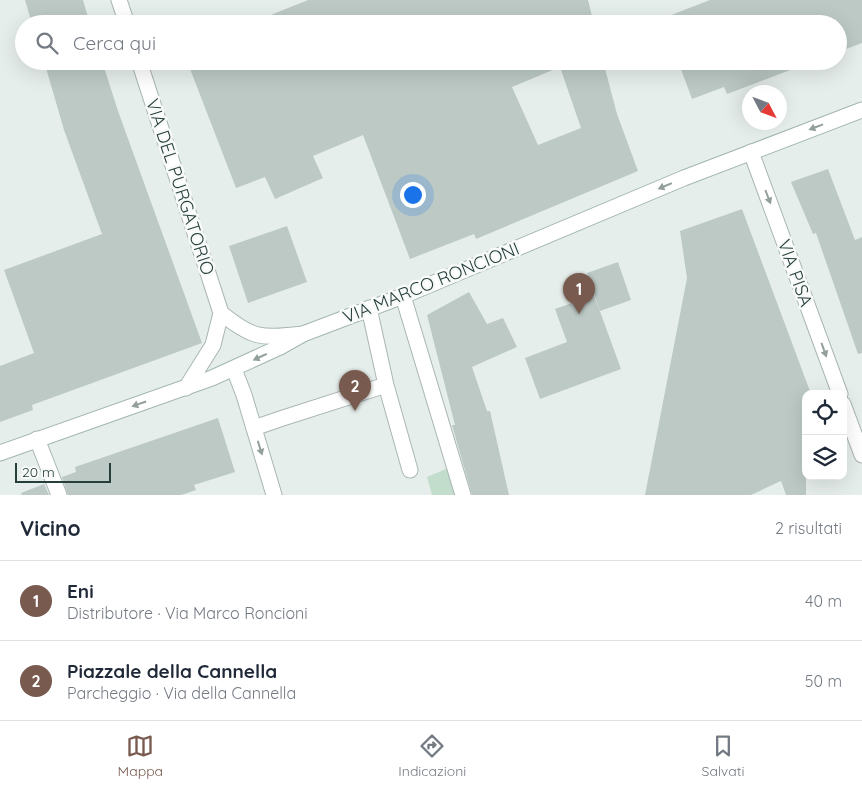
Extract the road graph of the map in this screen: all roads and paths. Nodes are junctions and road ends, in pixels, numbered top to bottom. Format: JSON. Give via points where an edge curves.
{"nodes":[{"id":1,"x":119,"y":0,"type":"edge"},
{"id":2,"x":124,"y":15,"type":"edge"},
{"id":3,"x":142,"y":70,"type":"edge"},
{"id":4,"x":862,"y":110,"type":"edge"},
{"id":5,"x":751,"y":152,"type":"junction"},
{"id":6,"x":403,"y":296,"type":"junction"},
{"id":7,"x":370,"y":308,"type":"junction"},
{"id":8,"x":221,"y":313,"type":"junction"},
{"id":9,"x":303,"y":334,"type":"junction"},
{"id":10,"x":234,"y":369,"type":"junction"},
{"id":11,"x":386,"y":385,"type":"junction"},
{"id":12,"x":186,"y":388,"type":"junction"},
{"id":13,"x":839,"y":390,"type":"edge"},
{"id":14,"x":847,"y":415,"type":"edge"},
{"id":15,"x":254,"y":428,"type":"junction"},
{"id":16,"x":37,"y":439,"type":"junction"},
{"id":17,"x":0,"y":453,"type":"edge"},
{"id":18,"x":862,"y":455,"type":"edge"},
{"id":19,"x":410,"y":470,"type":"dead end"},
{"id":20,"x":59,"y":495,"type":"edge"},
{"id":21,"x":274,"y":495,"type":"edge"},
{"id":22,"x":464,"y":495,"type":"edge"}],
"edges":[{"from":1,"to":2,"type":"street"},
{"from":3,"to":8,"type":"street","name":"VIA DEL PURGATORIO"},
{"from":4,"to":5,"type":"street","name":"VIA MARCO RONCIONI","one_way":true},
{"from":5,"to":6,"type":"street","name":"VIA MARCO RONCIONI","one_way":true},
{"from":5,"to":13,"type":"street","name":"VIA PISA","one_way":true},
{"from":6,"to":7,"type":"street","name":"VIA MARCO RONCIONI"},
{"from":6,"to":22,"type":"street"},
{"from":7,"to":9,"type":"street","name":"VIA MARCO RONCIONI"},
{"from":7,"to":11,"type":"street"},
{"from":8,"to":9,"type":"street","via":[[242,329],[260,336]]},
{"from":8,"to":12,"type":"street","via":[[213,345]]},
{"from":9,"to":10,"type":"street","name":"VIA MARCO RONCIONI","one_way":true},
{"from":10,"to":12,"type":"street","name":"VIA MARCO RONCIONI"},
{"from":10,"to":15,"type":"street"},
{"from":11,"to":15,"type":"street"},
{"from":11,"to":19,"type":"street"},
{"from":12,"to":16,"type":"street","name":"VIA MARCO RONCIONI","one_way":true},
{"from":14,"to":18,"type":"street"},
{"from":15,"to":21,"type":"street","one_way":true},
{"from":16,"to":17,"type":"street","name":"VIA MARCO RONCIONI"},
{"from":16,"to":20,"type":"street"}]}
